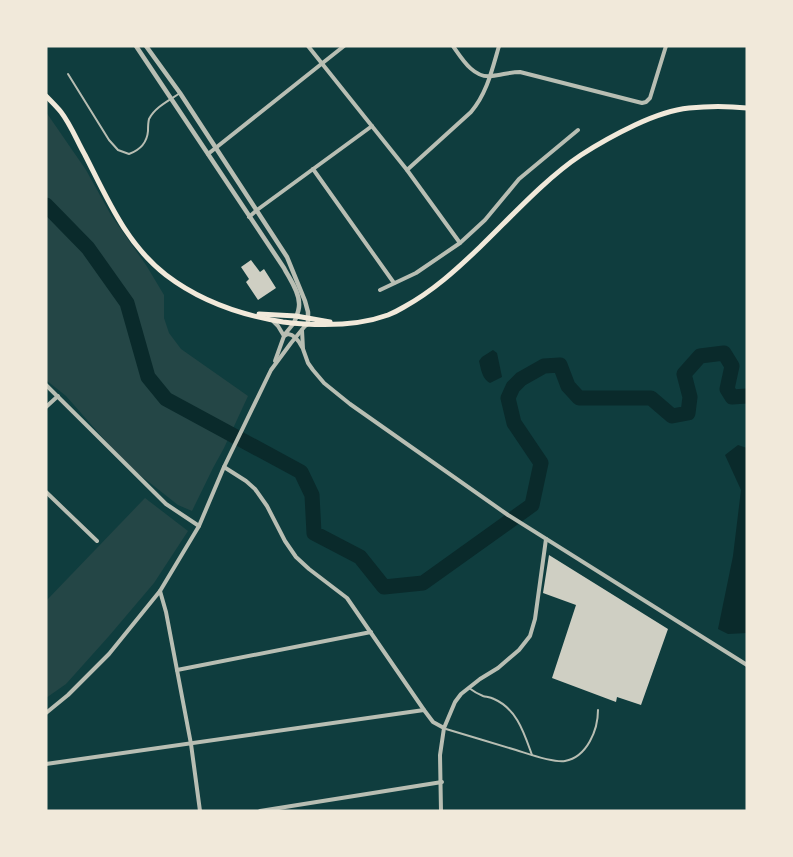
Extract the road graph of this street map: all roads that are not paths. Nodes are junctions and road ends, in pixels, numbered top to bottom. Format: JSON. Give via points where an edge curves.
{"nodes":[{"id":1,"x":136,"y":46,"type":"edge"},
{"id":2,"x":146,"y":46,"type":"edge"},
{"id":3,"x":308,"y":46,"type":"edge"},
{"id":4,"x":344,"y":46,"type":"edge"},
{"id":5,"x":453,"y":46,"type":"edge"},
{"id":6,"x":499,"y":46,"type":"edge"},
{"id":7,"x":666,"y":46,"type":"edge"},
{"id":8,"x":322,"y":63,"type":"junction"},
{"id":9,"x":68,"y":74,"type":"dead end"},
{"id":10,"x":491,"y":77,"type":"junction"},
{"id":11,"x":180,"y":93,"type":"junction"},
{"id":12,"x":46,"y":96,"type":"edge"},
{"id":13,"x":170,"y":99,"type":"junction"},
{"id":14,"x":747,"y":108,"type":"edge"},
{"id":15,"x":372,"y":126,"type":"junction"},
{"id":16,"x":578,"y":130,"type":"dead end"},
{"id":17,"x":216,"y":147,"type":"junction"},
{"id":18,"x":208,"y":154,"type":"junction"},
{"id":19,"x":313,"y":169,"type":"junction"},
{"id":20,"x":407,"y":170,"type":"junction"},
{"id":21,"x":257,"y":210,"type":"junction"},
{"id":22,"x":249,"y":217,"type":"junction"},
{"id":23,"x":460,"y":243,"type":"junction"},
{"id":24,"x":394,"y":283,"type":"junction"},
{"id":25,"x":380,"y":290,"type":"dead end"},
{"id":26,"x":246,"y":314,"type":"junction"},
{"id":27,"x":296,"y":316,"type":"junction"},
{"id":28,"x":308,"y":318,"type":"junction"},
{"id":29,"x":272,"y":320,"type":"junction"},
{"id":30,"x":294,"y":323,"type":"junction"},
{"id":31,"x":343,"y":324,"type":"junction"},
{"id":32,"x":302,"y":330,"type":"junction"},
{"id":33,"x":284,"y":336,"type":"junction"},
{"id":34,"x":295,"y":337,"type":"junction"},
{"id":35,"x":303,"y":349,"type":"junction"},
{"id":36,"x":271,"y":370,"type":"junction"},
{"id":37,"x":46,"y":385,"type":"edge"},
{"id":38,"x":58,"y":396,"type":"junction"},
{"id":39,"x":46,"y":407,"type":"edge"},
{"id":40,"x":224,"y":467,"type":"junction"},
{"id":41,"x":46,"y":492,"type":"edge"},
{"id":42,"x":199,"y":526,"type":"junction"},
{"id":43,"x":546,"y":539,"type":"junction"},
{"id":44,"x":97,"y":541,"type":"dead end"},
{"id":45,"x":160,"y":591,"type":"junction"},
{"id":46,"x":372,"y":632,"type":"junction"},
{"id":47,"x":747,"y":665,"type":"edge"},
{"id":48,"x":177,"y":670,"type":"junction"},
{"id":49,"x":469,"y":688,"type":"junction"},
{"id":50,"x":424,"y":710,"type":"junction"},
{"id":51,"x":598,"y":710,"type":"dead end"},
{"id":52,"x":46,"y":713,"type":"edge"},
{"id":53,"x":444,"y":728,"type":"junction"},
{"id":54,"x":191,"y":744,"type":"junction"},
{"id":55,"x":532,"y":755,"type":"junction"},
{"id":56,"x":46,"y":764,"type":"edge"},
{"id":57,"x":442,"y":782,"type":"junction"},
{"id":58,"x":200,"y":811,"type":"edge"},
{"id":59,"x":260,"y":811,"type":"edge"},
{"id":60,"x":441,"y":811,"type":"edge"}],
"edges":[{"from":1,"to":13,"type":"street"},
{"from":2,"to":11,"type":"street"},
{"from":3,"to":8,"type":"street"},
{"from":4,"to":8,"type":"street"},
{"from":5,"to":10,"type":"street","via":[[473,70]]},
{"from":6,"to":10,"type":"street"},
{"from":7,"to":10,"type":"street","via":[[650,98],[642,103],[520,72]]},
{"from":8,"to":15,"type":"street"},
{"from":8,"to":17,"type":"street"},
{"from":9,"to":13,"type":"lane","via":[[109,140],[118,150],[129,154],[143,145],[149,119]]},
{"from":10,"to":20,"type":"street","via":[[471,112]]},
{"from":11,"to":13,"type":"lane"},
{"from":11,"to":17,"type":"street"},
{"from":12,"to":26,"type":"main road","via":[[62,113],[114,213],[137,248],[191,293]]},
{"from":13,"to":18,"type":"street"},
{"from":14,"to":31,"type":"main road","via":[[688,108],[656,116],[620,132],[580,156],[546,182],[435,288],[390,315]]},
{"from":15,"to":19,"type":"street"},
{"from":15,"to":20,"type":"street"},
{"from":16,"to":23,"type":"street","via":[[519,179],[485,220]]},
{"from":17,"to":18,"type":"street"},
{"from":17,"to":21,"type":"street"},
{"from":18,"to":22,"type":"street"},
{"from":19,"to":21,"type":"street"},
{"from":19,"to":24,"type":"street"},
{"from":20,"to":23,"type":"street"},
{"from":21,"to":22,"type":"street"},
{"from":21,"to":28,"type":"street","via":[[287,257],[301,289]]},
{"from":22,"to":27,"type":"street","via":[[294,286],[299,303]]},
{"from":23,"to":24,"type":"street","via":[[416,274]]},
{"from":24,"to":25,"type":"street"},
{"from":26,"to":27,"type":"main road"},
{"from":26,"to":29,"type":"main road"},
{"from":27,"to":28,"type":"main road"},
{"from":27,"to":30,"type":"street"},
{"from":28,"to":30,"type":"main road"},
{"from":28,"to":31,"type":"main road"},
{"from":28,"to":31,"type":"main road"},
{"from":28,"to":32,"type":"street"},
{"from":29,"to":30,"type":"main road"},
{"from":29,"to":33,"type":"street"},
{"from":30,"to":33,"type":"street"},
{"from":32,"to":34,"type":"street"},
{"from":32,"to":35,"type":"street"},
{"from":33,"to":34,"type":"street","via":[[290,334]]},
{"from":33,"to":36,"type":"street"},
{"from":34,"to":35,"type":"street"},
{"from":34,"to":36,"type":"street"},
{"from":35,"to":43,"type":"street","via":[[308,363],[324,383],[350,404]]},
{"from":36,"to":40,"type":"street"},
{"from":37,"to":38,"type":"street"},
{"from":38,"to":39,"type":"street"},
{"from":38,"to":42,"type":"street","via":[[166,504]]},
{"from":40,"to":42,"type":"street"},
{"from":40,"to":46,"type":"street","via":[[255,489],[296,557],[347,598]]},
{"from":41,"to":44,"type":"street"},
{"from":42,"to":45,"type":"street"},
{"from":43,"to":47,"type":"street"},
{"from":43,"to":49,"type":"street","via":[[530,636],[498,668]]},
{"from":45,"to":48,"type":"street"},
{"from":45,"to":52,"type":"street","via":[[109,654],[68,696]]},
{"from":46,"to":48,"type":"street"},
{"from":46,"to":50,"type":"street"},
{"from":48,"to":54,"type":"street"},
{"from":49,"to":53,"type":"street","via":[[455,702]]},
{"from":49,"to":55,"type":"lane","via":[[506,706],[522,728]]},
{"from":50,"to":53,"type":"street","via":[[433,722]]},
{"from":50,"to":54,"type":"street"},
{"from":51,"to":55,"type":"lane","via":[[594,731],[583,752],[566,761]]},
{"from":53,"to":55,"type":"lane"},
{"from":53,"to":57,"type":"street","via":[[440,755]]},
{"from":54,"to":56,"type":"street"},
{"from":54,"to":58,"type":"street"},
{"from":57,"to":59,"type":"street"},
{"from":57,"to":60,"type":"street"}]}
